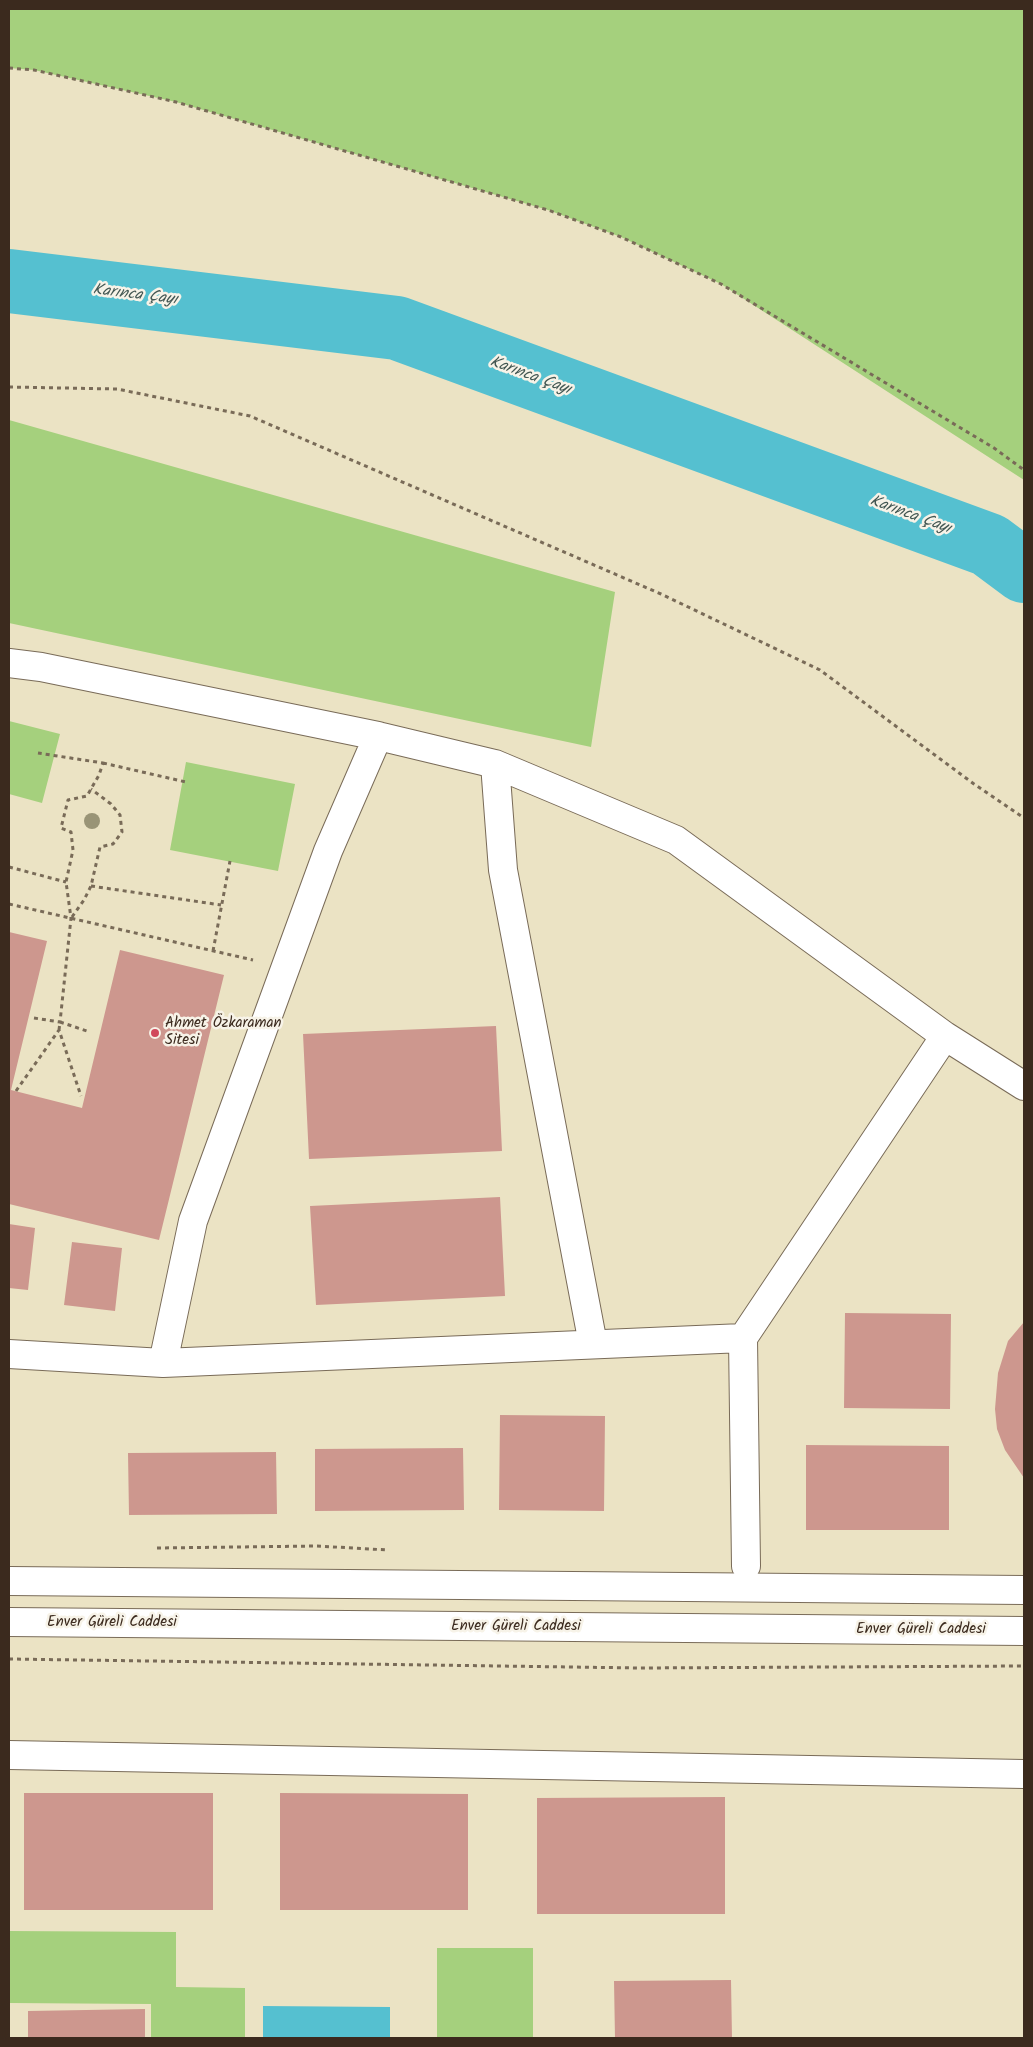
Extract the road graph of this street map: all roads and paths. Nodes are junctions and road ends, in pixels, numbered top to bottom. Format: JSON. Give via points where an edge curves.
{"nodes":[{"id":1,"x":9,"y":68,"type":"edge"},
{"id":2,"x":9,"y":387,"type":"edge"},
{"id":3,"x":1024,"y":470,"type":"edge"},
{"id":4,"x":9,"y":663,"type":"edge"},
{"id":5,"x":378,"y":736,"type":"junction"},
{"id":6,"x":38,"y":753,"type":"dead end"},
{"id":7,"x":103,"y":763,"type":"junction"},
{"id":8,"x":495,"y":764,"type":"junction"},
{"id":9,"x":186,"y":782,"type":"dead end"},
{"id":10,"x":92,"y":788,"type":"junction"},
{"id":11,"x":1024,"y":818,"type":"edge"},
{"id":12,"x":230,"y":861,"type":"dead end"},
{"id":13,"x":9,"y":867,"type":"edge"},
{"id":14,"x":66,"y":882,"type":"junction"},
{"id":15,"x":91,"y":886,"type":"junction"},
{"id":16,"x":9,"y":904,"type":"edge"},
{"id":17,"x":221,"y":905,"type":"junction"},
{"id":18,"x":71,"y":918,"type":"junction"},
{"id":19,"x":213,"y":951,"type":"junction"},
{"id":20,"x":286,"y":968,"type":"junction"},
{"id":21,"x":34,"y":1018,"type":"dead end"},
{"id":22,"x":60,"y":1022,"type":"junction"},
{"id":23,"x":58,"y":1030,"type":"junction"},
{"id":24,"x":87,"y":1031,"type":"dead end"},
{"id":25,"x":945,"y":1036,"type":"junction"},
{"id":26,"x":1024,"y":1086,"type":"edge"},
{"id":27,"x":16,"y":1091,"type":"dead end"},
{"id":28,"x":82,"y":1096,"type":"dead end"},
{"id":29,"x":744,"y":1338,"type":"junction"},
{"id":30,"x":593,"y":1344,"type":"junction"},
{"id":31,"x":9,"y":1354,"type":"edge"},
{"id":32,"x":163,"y":1362,"type":"junction"},
{"id":33,"x":746,"y":1566,"type":"dead end"},
{"id":34,"x":9,"y":1581,"type":"edge"},
{"id":35,"x":1024,"y":1590,"type":"edge"},
{"id":36,"x":9,"y":1622,"type":"edge"},
{"id":37,"x":1024,"y":1631,"type":"edge"},
{"id":38,"x":9,"y":1659,"type":"edge"},
{"id":39,"x":1024,"y":1666,"type":"edge"},
{"id":40,"x":9,"y":1756,"type":"edge"},
{"id":41,"x":1024,"y":1774,"type":"edge"}],
"edges":[{"from":1,"to":3,"type":"path","via":[[34,70],[176,102],[548,210],[621,237],[721,284],[994,448]]},
{"from":2,"to":11,"type":"path","via":[[117,389],[250,416],[661,594],[820,670]]},
{"from":4,"to":5,"type":"street"},
{"from":5,"to":8,"type":"street"},
{"from":5,"to":20,"type":"street","via":[[328,851]]},
{"from":6,"to":7,"type":"path"},
{"from":7,"to":9,"type":"path"},
{"from":7,"to":10,"type":"path"},
{"from":8,"to":25,"type":"street","via":[[676,840]]},
{"from":8,"to":30,"type":"street","via":[[503,870]]},
{"from":10,"to":14,"type":"path","via":[[87,796],[68,800],[62,828],[71,832],[73,850]]},
{"from":10,"to":15,"type":"path","via":[[120,815],[122,832],[113,844],[100,847]]},
{"from":12,"to":17,"type":"path"},
{"from":13,"to":14,"type":"path"},
{"from":14,"to":18,"type":"path"},
{"from":15,"to":17,"type":"path"},
{"from":15,"to":18,"type":"path"},
{"from":16,"to":18,"type":"path"},
{"from":17,"to":19,"type":"path"},
{"from":18,"to":19,"type":"path"},
{"from":18,"to":22,"type":"path"},
{"from":19,"to":20,"type":"path"},
{"from":20,"to":32,"type":"street","via":[[194,1221]]},
{"from":21,"to":22,"type":"path"},
{"from":22,"to":23,"type":"path"},
{"from":22,"to":24,"type":"path"},
{"from":23,"to":27,"type":"path"},
{"from":23,"to":28,"type":"path"},
{"from":25,"to":26,"type":"street"},
{"from":25,"to":29,"type":"street"},
{"from":29,"to":30,"type":"street"},
{"from":29,"to":33,"type":"street"},
{"from":30,"to":32,"type":"street"},
{"from":31,"to":32,"type":"street"},
{"from":34,"to":35,"type":"street"},
{"from":36,"to":37,"type":"street","name":"Enver Güreli Caddesi"},
{"from":38,"to":39,"type":"path","via":[[640,1668]]},
{"from":40,"to":41,"type":"street"}]}
